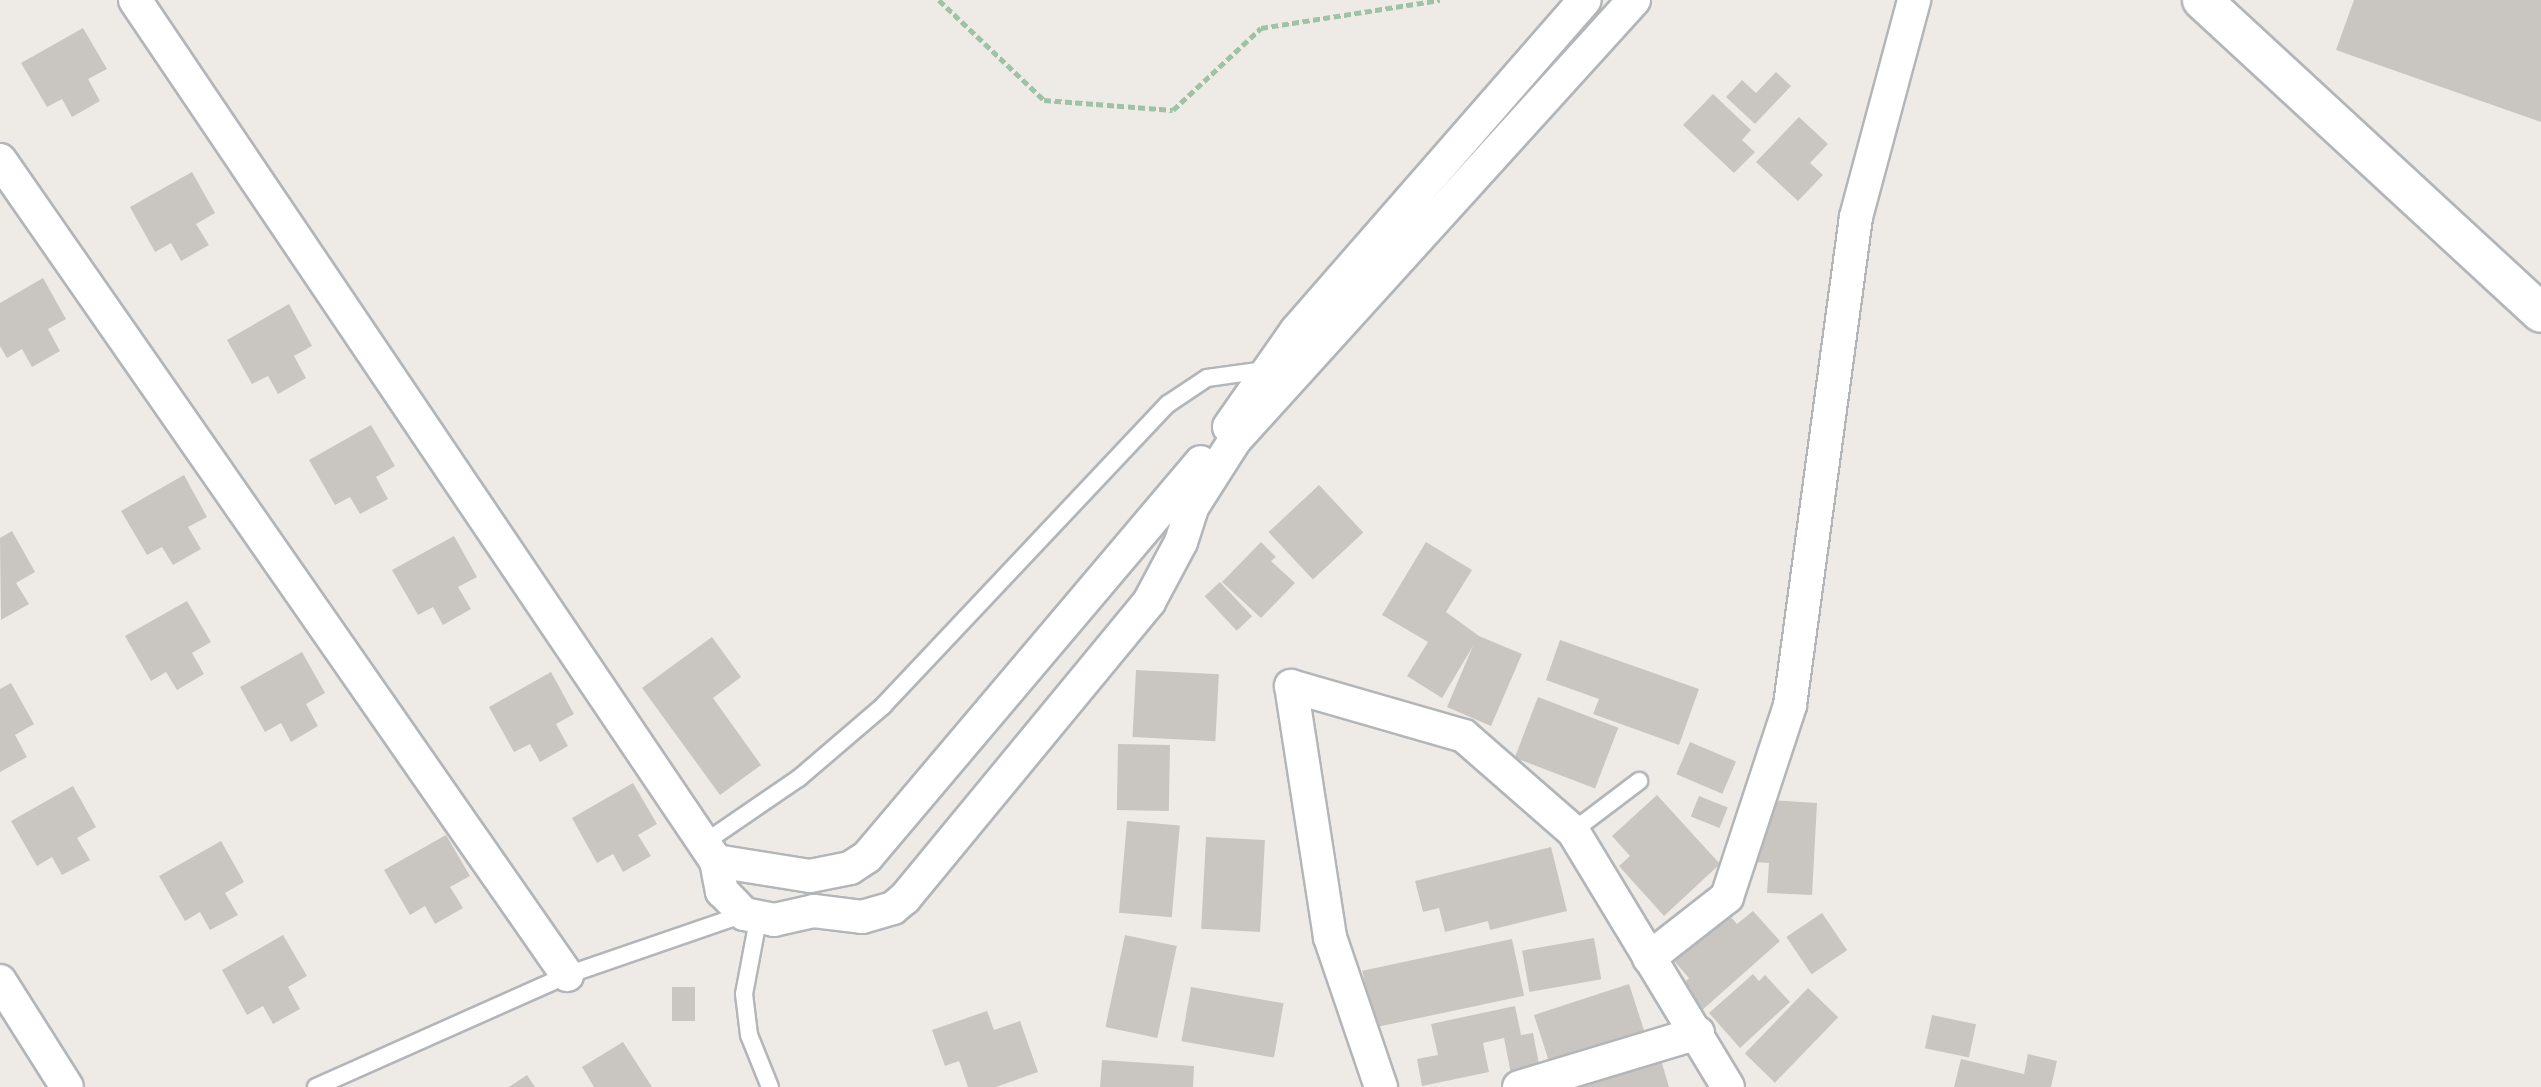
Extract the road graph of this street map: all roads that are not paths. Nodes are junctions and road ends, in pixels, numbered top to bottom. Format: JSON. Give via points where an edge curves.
{"nodes":[{"id":1,"x":135,"y":0,"type":"edge"},
{"id":2,"x":1585,"y":0,"type":"edge"},
{"id":3,"x":1633,"y":0,"type":"edge"},
{"id":4,"x":1914,"y":0,"type":"edge"},
{"id":5,"x":2202,"y":0,"type":"edge"},
{"id":6,"x":1546,"y":44,"type":"junction"},
{"id":7,"x":1571,"y":71,"type":"junction"},
{"id":8,"x":0,"y":160,"type":"edge"},
{"id":9,"x":2541,"y":313,"type":"edge"},
{"id":10,"x":1265,"y":370,"type":"junction"},
{"id":11,"x":1639,"y":781,"type":"dead end"},
{"id":12,"x":1573,"y":831,"type":"junction"},
{"id":13,"x":710,"y":852,"type":"junction"},
{"id":14,"x":751,"y":917,"type":"junction"},
{"id":15,"x":1649,"y":958,"type":"junction"},
{"id":16,"x":567,"y":975,"type":"junction"},
{"id":17,"x":0,"y":981,"type":"edge"},
{"id":18,"x":1698,"y":1033,"type":"junction"},
{"id":19,"x":67,"y":1087,"type":"edge"},
{"id":20,"x":316,"y":1087,"type":"edge"},
{"id":21,"x":770,"y":1087,"type":"edge"},
{"id":22,"x":1381,"y":1087,"type":"edge"},
{"id":23,"x":1519,"y":1087,"type":"edge"},
{"id":24,"x":1728,"y":1087,"type":"edge"}],
"edges":[{"from":1,"to":13,"type":"street"},
{"from":2,"to":6,"type":"street"},
{"from":3,"to":7,"type":"street"},
{"from":4,"to":15,"type":"street","via":[[1856,217],[1790,705],[1727,897]]},
{"from":5,"to":9,"type":"main road"},
{"from":6,"to":7,"type":"street"},
{"from":6,"to":10,"type":"street"},
{"from":7,"to":14,"type":"street","via":[[1235,440],[1193,506],[1181,542],[1149,602],[905,898],[893,908],[862,917],[814,911]]},
{"from":8,"to":16,"type":"street"},
{"from":10,"to":13,"type":"lane","via":[[1207,378],[1168,404],[884,706]]},
{"from":10,"to":13,"type":"street","via":[[1209,452],[867,857],[840,871],[810,876]]},
{"from":11,"to":12,"type":"lane"},
{"from":12,"to":15,"type":"street"},
{"from":12,"to":22,"type":"street","via":[[1464,736],[1291,686],[1330,937]]},
{"from":13,"to":14,"type":"street","via":[[722,891]]},
{"from":14,"to":16,"type":"lane"},
{"from":14,"to":21,"type":"lane","via":[[744,993],[749,1035]]},
{"from":15,"to":18,"type":"street"},
{"from":16,"to":20,"type":"lane"},
{"from":17,"to":19,"type":"street"},
{"from":18,"to":23,"type":"street"},
{"from":18,"to":24,"type":"street"}]}
